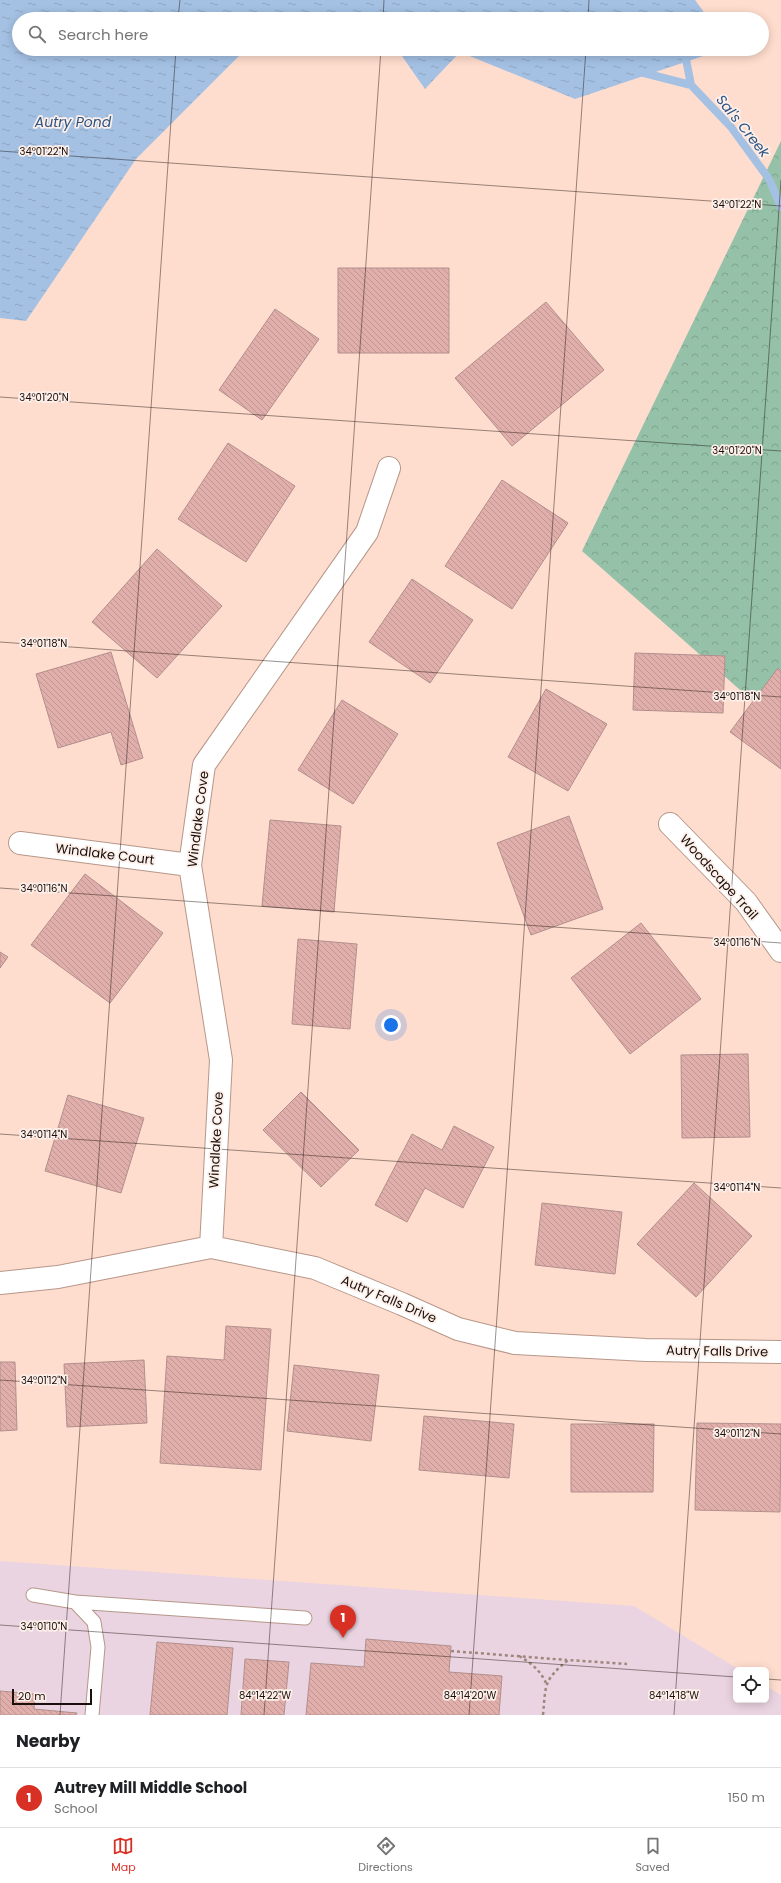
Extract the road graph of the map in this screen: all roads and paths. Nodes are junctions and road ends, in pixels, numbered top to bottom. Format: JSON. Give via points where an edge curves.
{"nodes":[{"id":1,"x":389,"y":468,"type":"dead end"},
{"id":2,"x":670,"y":824,"type":"dead end"},
{"id":3,"x":20,"y":843,"type":"dead end"},
{"id":4,"x":190,"y":865,"type":"junction"},
{"id":5,"x":781,"y":951,"type":"edge"},
{"id":6,"x":211,"y":1247,"type":"junction"},
{"id":7,"x":0,"y":1282,"type":"edge"},
{"id":8,"x":781,"y":1352,"type":"edge"},
{"id":9,"x":33,"y":1595,"type":"dead end"},
{"id":10,"x":75,"y":1602,"type":"junction"},
{"id":11,"x":304,"y":1618,"type":"dead end"},
{"id":12,"x":451,"y":1651,"type":"dead end"},
{"id":13,"x":518,"y":1656,"type":"junction"},
{"id":14,"x":568,"y":1660,"type":"junction"},
{"id":15,"x":626,"y":1664,"type":"dead end"},
{"id":16,"x":546,"y":1683,"type":"junction"},
{"id":17,"x":92,"y":1715,"type":"edge"},
{"id":18,"x":543,"y":1715,"type":"edge"}],
"edges":[{"from":1,"to":4,"type":"street","name":"Windlake Cove","via":[[367,532],[204,765]]},
{"from":2,"to":5,"type":"street","name":"Woodscape Trail","via":[[746,902]]},
{"from":3,"to":4,"type":"street","name":"Windlake Court"},
{"from":4,"to":6,"type":"street","name":"Windlake Cove","via":[[220,1060]]},
{"from":6,"to":7,"type":"street","name":"Autry Falls Drive","via":[[58,1277]]},
{"from":6,"to":8,"type":"street","name":"Autry Falls Drive","via":[[315,1268],[458,1329],[515,1343],[646,1350]]},
{"from":9,"to":10,"type":"lane"},
{"from":10,"to":11,"type":"lane"},
{"from":10,"to":17,"type":"lane","via":[[94,1622],[98,1648]]},
{"from":12,"to":13,"type":"path"},
{"from":13,"to":14,"type":"path"},
{"from":13,"to":16,"type":"path","via":[[532,1664],[542,1674]]},
{"from":14,"to":15,"type":"path"},
{"from":14,"to":16,"type":"path"},
{"from":16,"to":18,"type":"path"}]}
